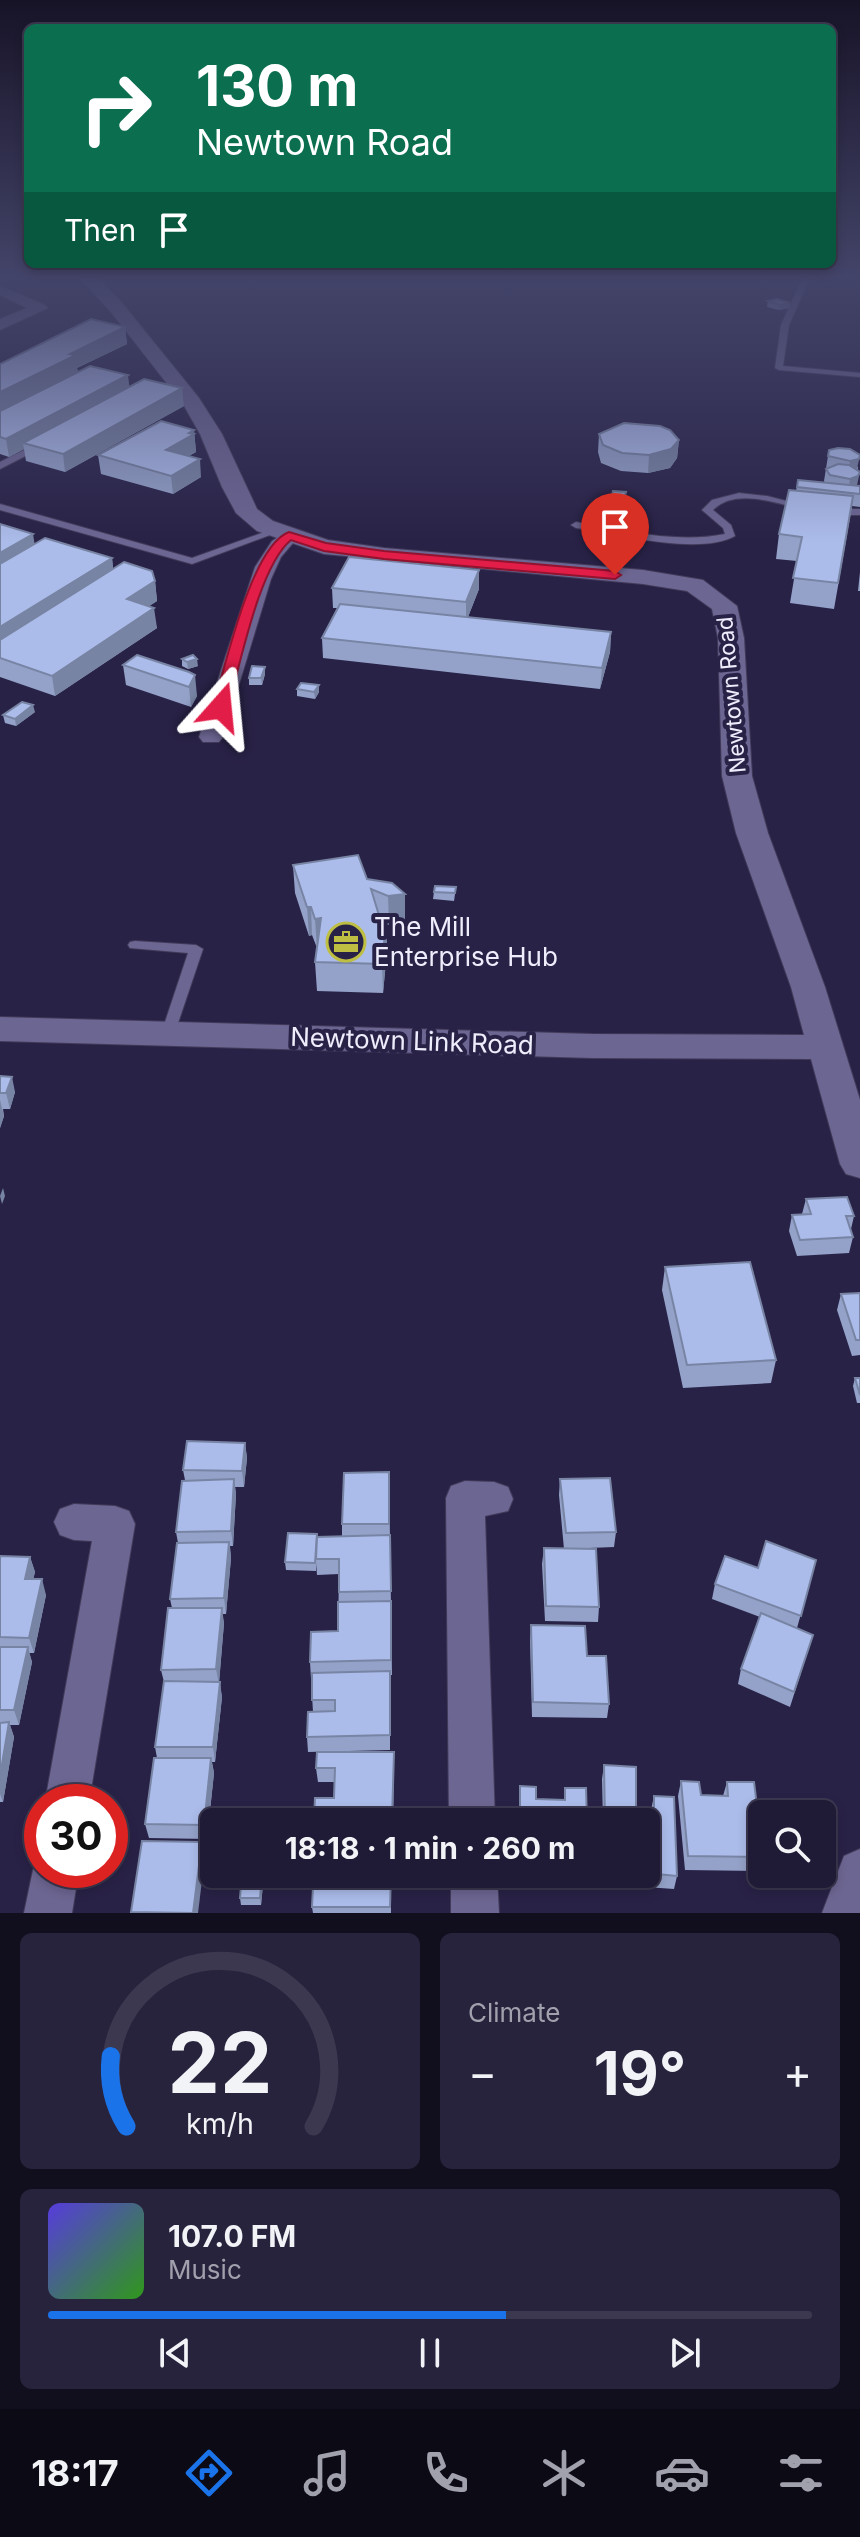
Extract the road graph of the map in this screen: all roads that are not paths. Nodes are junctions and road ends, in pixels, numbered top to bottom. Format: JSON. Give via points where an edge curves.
{"nodes":[{"id":1,"x":162,"y":364,"type":"edge"},
{"id":2,"x":780,"y":364,"type":"edge"},
{"id":3,"x":860,"y":375,"type":"edge"},
{"id":4,"x":53,"y":437,"type":"edge"},
{"id":5,"x":0,"y":466,"type":"edge"},
{"id":6,"x":0,"y":507,"type":"edge"},
{"id":7,"x":860,"y":512,"type":"edge"},
{"id":8,"x":576,"y":525,"type":"dead end"},
{"id":9,"x":283,"y":533,"type":"junction"},
{"id":10,"x":211,"y":737,"type":"dead end"},
{"id":11,"x":135,"y":945,"type":"dead end"},
{"id":12,"x":0,"y":1029,"type":"edge"},
{"id":13,"x":168,"y":1034,"type":"junction"},
{"id":14,"x":823,"y":1047,"type":"junction"},
{"id":15,"x":860,"y":1164,"type":"edge"},
{"id":16,"x":494,"y":1499,"type":"dead end"},
{"id":17,"x":74,"y":1522,"type":"dead end"},
{"id":18,"x":70,"y":1784,"type":"edge"},
{"id":19,"x":472,"y":1808,"type":"edge"},
{"id":20,"x":860,"y":1872,"type":"edge"},
{"id":21,"x":53,"y":1888,"type":"edge"},
{"id":22,"x":474,"y":1888,"type":"edge"},
{"id":23,"x":48,"y":1913,"type":"edge"},
{"id":24,"x":475,"y":1913,"type":"edge"},
{"id":25,"x":846,"y":1913,"type":"edge"}],
"edges":[{"from":1,"to":9,"type":"street","name":"Newtown Road","via":[[211,434],[248,513]]},
{"from":2,"to":3,"type":"lane"},
{"from":4,"to":5,"type":"lane"},
{"from":6,"to":9,"type":"lane","via":[[192,561]]},
{"from":7,"to":8,"type":"lane","via":[[726,496],[707,510],[728,527],[730,536],[716,540]]},
{"from":9,"to":10,"type":"street","via":[[255,590]]},
{"from":9,"to":14,"type":"street","name":"Newtown Road","via":[[324,547],[384,555],[694,585],[724,606],[731,638],[737,776]]},
{"from":11,"to":13,"type":"lane","via":[[196,949]]},
{"from":12,"to":13,"type":"street","name":"Newtown Link Road"},
{"from":13,"to":14,"type":"street","name":"Newtown Link Road"},
{"from":14,"to":15,"type":"street","name":"Newtown Road"},
{"from":16,"to":19,"type":"street","via":[[465,1498]]},
{"from":17,"to":18,"type":"street","via":[[115,1524]]},
{"from":20,"to":25,"type":"street"},
{"from":21,"to":23,"type":"street"},
{"from":22,"to":24,"type":"street"}]}
